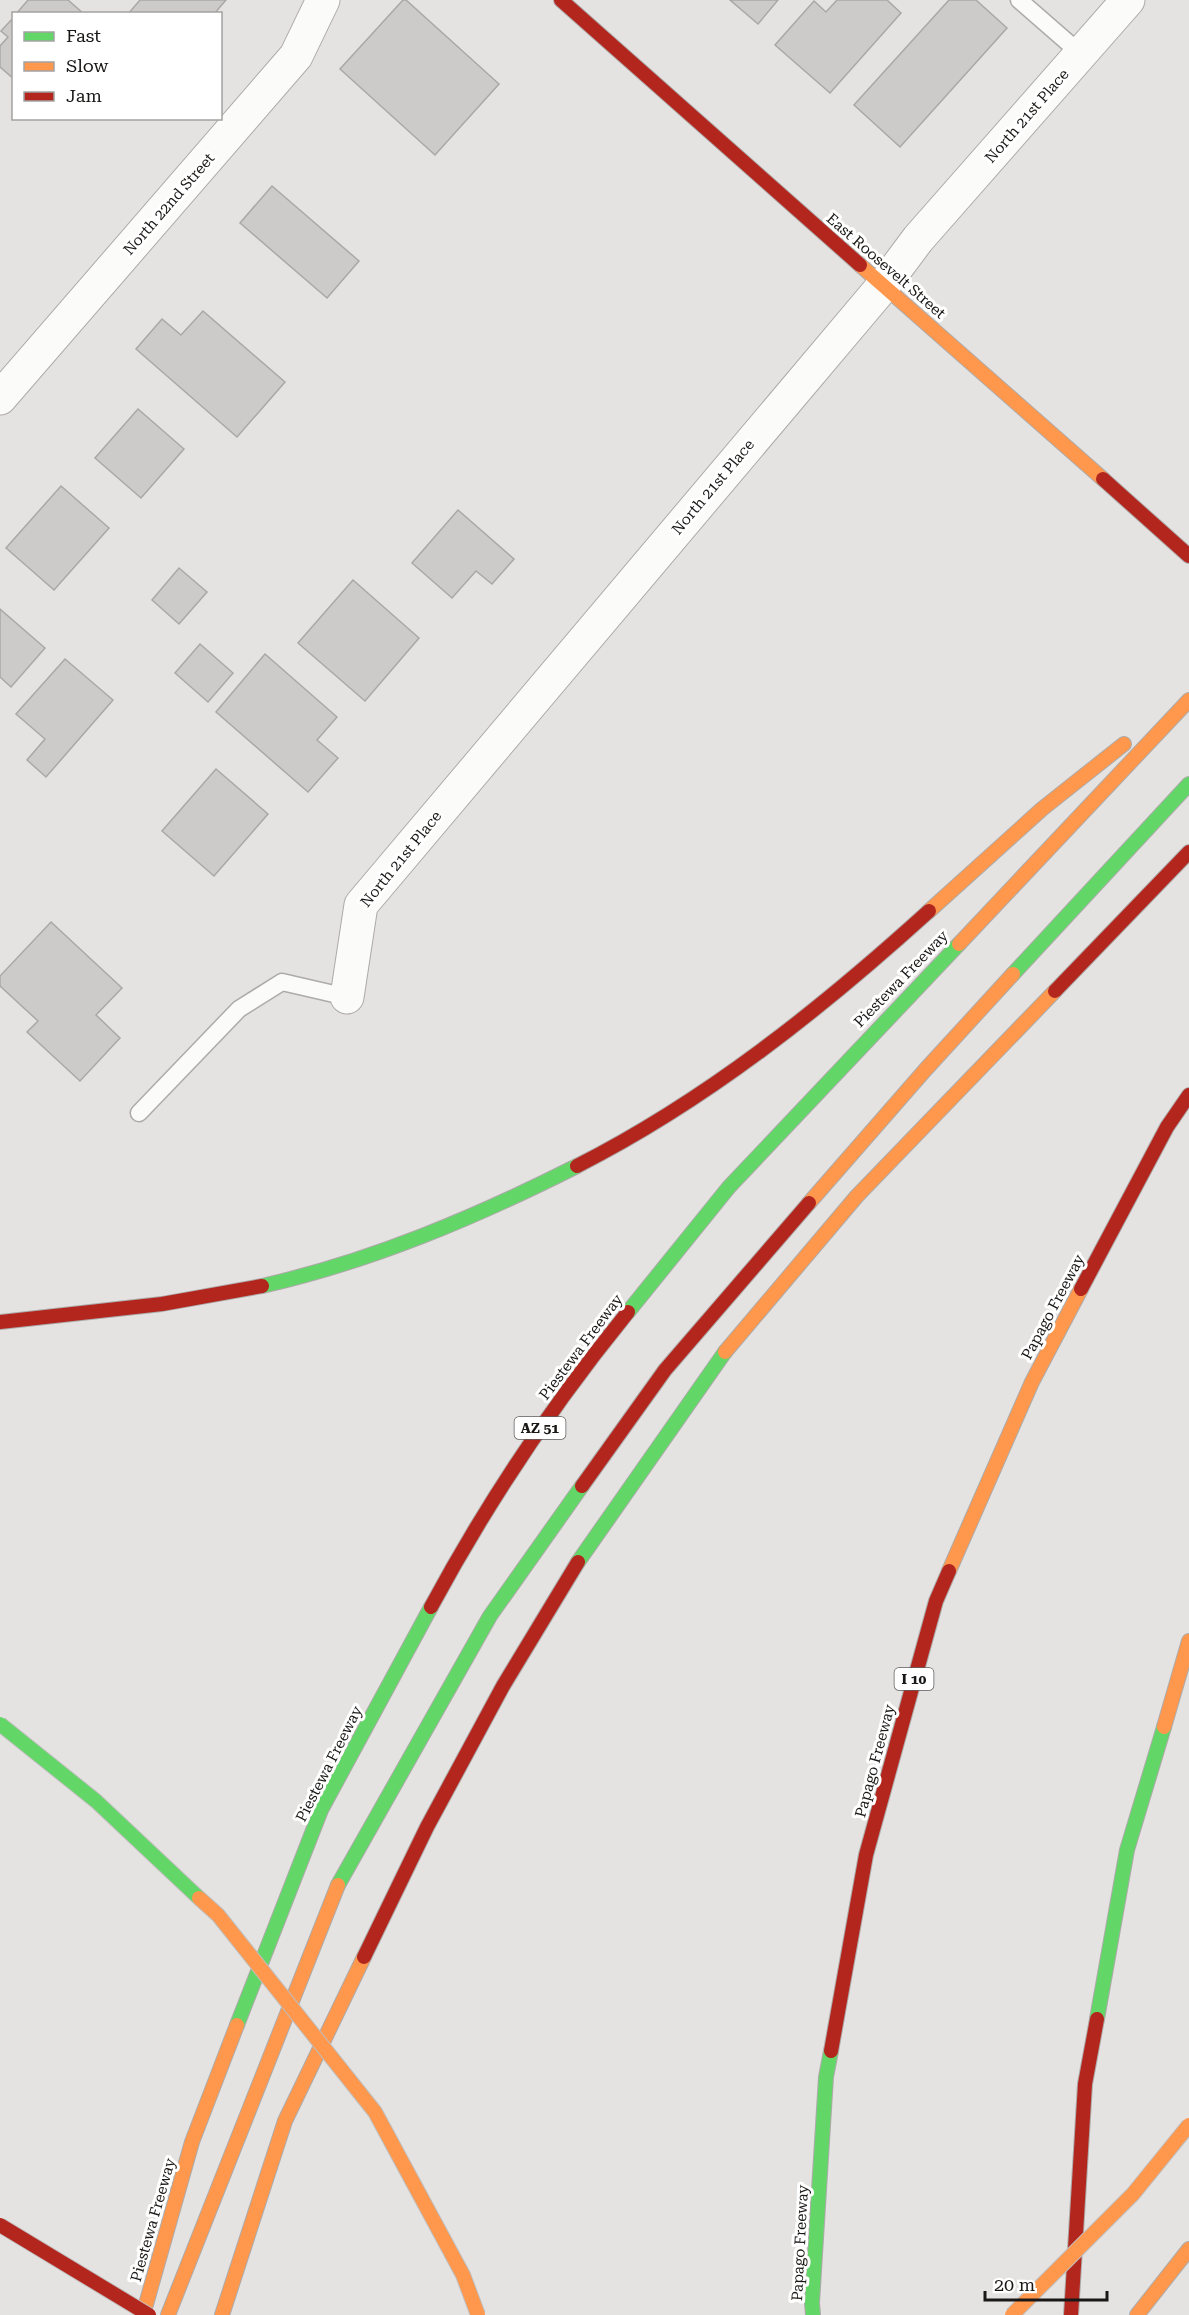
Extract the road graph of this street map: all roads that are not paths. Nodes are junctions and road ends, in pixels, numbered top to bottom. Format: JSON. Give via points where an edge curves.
{"nodes":[{"id":1,"x":323,"y":0,"type":"edge"},
{"id":2,"x":561,"y":0,"type":"edge"},
{"id":3,"x":1019,"y":0,"type":"edge"},
{"id":4,"x":1128,"y":0,"type":"edge"},
{"id":5,"x":1081,"y":54,"type":"junction"},
{"id":6,"x":882,"y":286,"type":"junction"},
{"id":7,"x":0,"y":398,"type":"edge"},
{"id":8,"x":1187,"y":554,"type":"edge"},
{"id":9,"x":1189,"y":693,"type":"edge"},
{"id":10,"x":1189,"y":700,"type":"edge"},
{"id":11,"x":1189,"y":784,"type":"edge"},
{"id":12,"x":1189,"y":852,"type":"edge"},
{"id":13,"x":347,"y":997,"type":"joint"},
{"id":14,"x":1189,"y":1095,"type":"edge"},
{"id":15,"x":139,"y":1113,"type":"dead end"},
{"id":16,"x":0,"y":1322,"type":"edge"},
{"id":17,"x":1189,"y":1641,"type":"edge"},
{"id":18,"x":0,"y":1724,"type":"edge"},
{"id":19,"x":1189,"y":2125,"type":"edge"},
{"id":20,"x":0,"y":2225,"type":"edge"},
{"id":21,"x":1189,"y":2249,"type":"edge"},
{"id":22,"x":143,"y":2315,"type":"edge"},
{"id":23,"x":149,"y":2315,"type":"edge"},
{"id":24,"x":168,"y":2315,"type":"edge"},
{"id":25,"x":222,"y":2315,"type":"edge"},
{"id":26,"x":478,"y":2315,"type":"edge"},
{"id":27,"x":813,"y":2315,"type":"edge"},
{"id":28,"x":1012,"y":2315,"type":"edge"},
{"id":29,"x":1071,"y":2315,"type":"edge"},
{"id":30,"x":1137,"y":2315,"type":"edge"}],
"edges":[{"from":1,"to":7,"type":"street","name":"North 22nd Street","via":[[296,56]]},
{"from":2,"to":6,"type":"main road","name":"East Roosevelt Street"},
{"from":3,"to":5,"type":"lane"},
{"from":4,"to":5,"type":"street","name":"North 21st Place"},
{"from":5,"to":6,"type":"street","name":"North 21st Place","via":[[918,239]]},
{"from":6,"to":8,"type":"main road","name":"East Roosevelt Street"},
{"from":6,"to":13,"type":"street","name":"North 21st Place","via":[[361,905]]},
{"from":9,"to":16,"type":"main road","via":[[1043,808],[828,999],[758,1053],[655,1123],[576,1168],[402,1244],[320,1271],[151,1307]]},
{"from":10,"to":22,"type":"main road","name":"Piestewa Freeway","number":"AZ 51","via":[[729,1187],[616,1326],[533,1438],[463,1548],[321,1810],[192,2142]]},
{"from":11,"to":24,"type":"main road","via":[[926,1069],[665,1370],[490,1616],[334,1892]]},
{"from":12,"to":25,"type":"main road","via":[[857,1196],[722,1356],[572,1571],[503,1686],[427,1827],[285,2121]]},
{"from":13,"to":15,"type":"lane","via":[[282,982],[239,1010]]},
{"from":14,"to":27,"type":"main road","name":"Papago Freeway","number":"I 10","via":[[1167,1127],[1032,1382],[936,1601],[866,1855],[826,2078]]},
{"from":17,"to":29,"type":"main road","via":[[1126,1850],[1085,2084]]},
{"from":18,"to":26,"type":"main road","bridge":true,"via":[[96,1801],[218,1915],[375,2112],[463,2275]]},
{"from":19,"to":28,"type":"main road","bridge":true,"via":[[1132,2194]]},
{"from":20,"to":23,"type":"main road","bridge":true},
{"from":21,"to":30,"type":"main road"}]}
